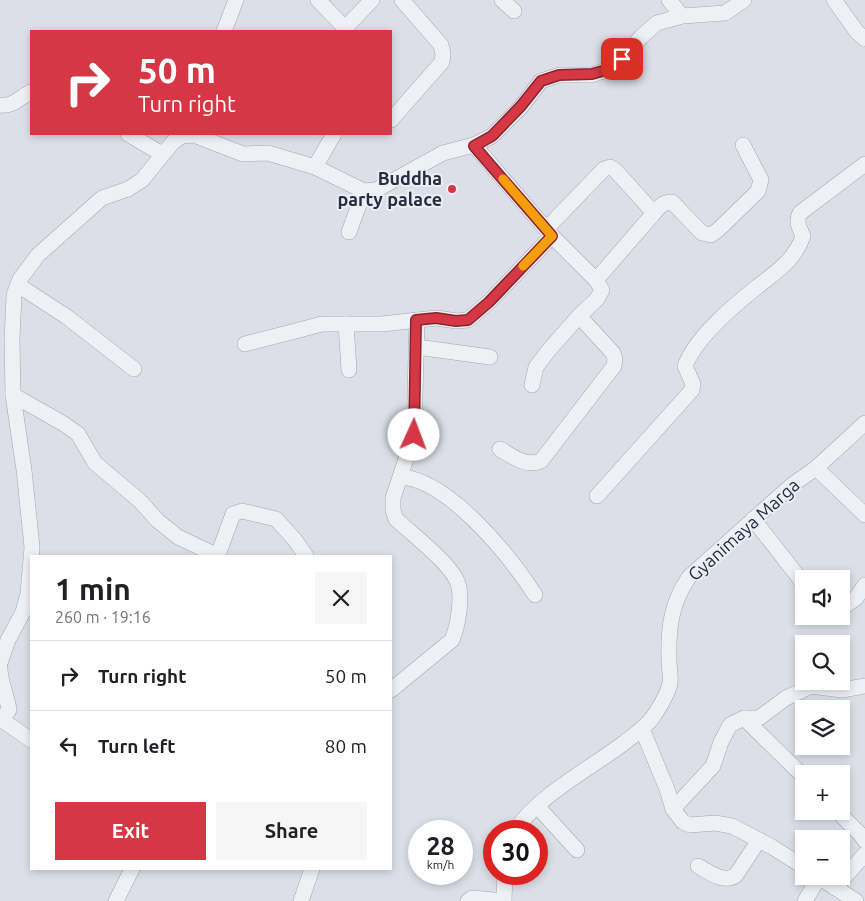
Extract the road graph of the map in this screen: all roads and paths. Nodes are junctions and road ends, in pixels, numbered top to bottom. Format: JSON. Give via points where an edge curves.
{"nodes":[{"id":1,"x":236,"y":0,"type":"edge"},
{"id":2,"x":318,"y":0,"type":"edge"},
{"id":3,"x":372,"y":0,"type":"edge"},
{"id":4,"x":402,"y":0,"type":"edge"},
{"id":5,"x":502,"y":0,"type":"edge"},
{"id":6,"x":669,"y":0,"type":"edge"},
{"id":7,"x":744,"y":0,"type":"edge"},
{"id":8,"x":834,"y":0,"type":"edge"},
{"id":9,"x":514,"y":11,"type":"dead end"},
{"id":10,"x":682,"y":16,"type":"junction"},
{"id":11,"x":224,"y":30,"type":"edge"},
{"id":12,"x":346,"y":30,"type":"edge"},
{"id":13,"x":865,"y":39,"type":"edge"},
{"id":14,"x":30,"y":93,"type":"edge"},
{"id":15,"x":0,"y":105,"type":"edge"},
{"id":16,"x":392,"y":119,"type":"edge"},
{"id":17,"x":130,"y":135,"type":"edge"},
{"id":18,"x":333,"y":135,"type":"edge"},
{"id":19,"x":744,"y":145,"type":"dead end"},
{"id":20,"x":474,"y":146,"type":"junction"},
{"id":21,"x":162,"y":154,"type":"junction"},
{"id":22,"x":865,"y":164,"type":"edge"},
{"id":23,"x":315,"y":167,"type":"junction"},
{"id":24,"x":364,"y":191,"type":"junction"},
{"id":25,"x":654,"y":213,"type":"junction"},
{"id":26,"x":349,"y":232,"type":"dead end"},
{"id":27,"x":549,"y":233,"type":"junction"},
{"id":28,"x":596,"y":280,"type":"junction"},
{"id":29,"x":18,"y":285,"type":"junction"},
{"id":30,"x":579,"y":316,"type":"junction"},
{"id":31,"x":416,"y":320,"type":"junction"},
{"id":32,"x":346,"y":324,"type":"junction"},
{"id":33,"x":6,"y":339,"type":"edge"},
{"id":34,"x":245,"y":344,"type":"dead end"},
{"id":35,"x":416,"y":347,"type":"junction"},
{"id":36,"x":490,"y":357,"type":"dead end"},
{"id":37,"x":134,"y":369,"type":"dead end"},
{"id":38,"x":349,"y":370,"type":"dead end"},
{"id":39,"x":532,"y":385,"type":"dead end"},
{"id":40,"x":13,"y":395,"type":"junction"},
{"id":41,"x":863,"y":427,"type":"edge"},
{"id":42,"x":500,"y":449,"type":"dead end"},
{"id":43,"x":816,"y":468,"type":"junction"},
{"id":44,"x":401,"y":477,"type":"junction"},
{"id":45,"x":596,"y":496,"type":"dead end"},
{"id":46,"x":865,"y":515,"type":"edge"},
{"id":47,"x":753,"y":519,"type":"junction"},
{"id":48,"x":31,"y":555,"type":"edge"},
{"id":49,"x":216,"y":555,"type":"edge"},
{"id":50,"x":218,"y":555,"type":"edge"},
{"id":51,"x":305,"y":555,"type":"edge"},
{"id":52,"x":30,"y":570,"type":"edge"},
{"id":53,"x":795,"y":573,"type":"edge"},
{"id":54,"x":865,"y":585,"type":"edge"},
{"id":55,"x":535,"y":594,"type":"dead end"},
{"id":56,"x":850,"y":602,"type":"edge"},
{"id":57,"x":0,"y":663,"type":"edge"},
{"id":58,"x":0,"y":668,"type":"edge"},
{"id":59,"x":865,"y":686,"type":"edge"},
{"id":60,"x":392,"y":689,"type":"edge"},
{"id":61,"x":744,"y":718,"type":"junction"},
{"id":62,"x":1,"y":720,"type":"edge"},
{"id":63,"x":642,"y":729,"type":"junction"},
{"id":64,"x":30,"y":739,"type":"edge"},
{"id":65,"x":795,"y":769,"type":"edge"},
{"id":66,"x":537,"y":806,"type":"junction"},
{"id":67,"x":673,"y":809,"type":"junction"},
{"id":68,"x":522,"y":820,"type":"edge"},
{"id":69,"x":847,"y":820,"type":"edge"},
{"id":70,"x":759,"y":840,"type":"junction"},
{"id":71,"x":865,"y":841,"type":"edge"},
{"id":72,"x":577,"y":850,"type":"dead end"},
{"id":73,"x":865,"y":854,"type":"edge"},
{"id":74,"x":795,"y":862,"type":"edge"},
{"id":75,"x":698,"y":866,"type":"dead end"},
{"id":76,"x":132,"y":870,"type":"edge"},
{"id":77,"x":312,"y":870,"type":"edge"},
{"id":78,"x":505,"y":885,"type":"edge"},
{"id":79,"x":814,"y":885,"type":"edge"},
{"id":80,"x":830,"y":885,"type":"edge"},
{"id":81,"x":835,"y":888,"type":"junction"},
{"id":82,"x":116,"y":901,"type":"edge"},
{"id":83,"x":301,"y":901,"type":"edge"},
{"id":84,"x":468,"y":901,"type":"edge"},
{"id":85,"x":504,"y":901,"type":"edge"},
{"id":86,"x":805,"y":901,"type":"edge"},
{"id":87,"x":856,"y":901,"type":"edge"}],
"edges":[{"from":1,"to":11,"type":"street"},
{"from":2,"to":12,"type":"street"},
{"from":3,"to":12,"type":"street"},
{"from":4,"to":16,"type":"street","via":[[441,45],[443,54],[442,62]]},
{"from":5,"to":9,"type":"street"},
{"from":6,"to":10,"type":"street"},
{"from":7,"to":10,"type":"street","via":[[725,13]]},
{"from":8,"to":13,"type":"street"},
{"from":10,"to":20,"type":"street","via":[[657,23],[622,59],[606,70],[559,75],[541,81],[492,136]]},
{"from":14,"to":15,"type":"street","via":[[16,102]]},
{"from":17,"to":21,"type":"street"},
{"from":18,"to":23,"type":"street"},
{"from":19,"to":25,"type":"street","via":[[761,180],[760,186],[712,235],[702,233],[672,202],[662,204]]},
{"from":20,"to":24,"type":"street","via":[[443,153],[376,190]]},
{"from":20,"to":27,"type":"street"},
{"from":21,"to":23,"type":"street","via":[[182,136],[194,135],[243,154],[268,153]]},
{"from":21,"to":29,"type":"street","via":[[142,180],[102,198],[38,255]]},
{"from":22,"to":45,"type":"street","via":[[800,213],[798,223],[804,236],[800,248],[782,269],[729,309],[703,339],[685,366],[693,384],[692,390]]},
{"from":23,"to":24,"type":"street"},
{"from":24,"to":26,"type":"street"},
{"from":25,"to":27,"type":"street","via":[[610,167],[604,169]]},
{"from":25,"to":28,"type":"street"},
{"from":27,"to":28,"type":"street"},
{"from":27,"to":31,"type":"street","via":[[489,302],[468,320]]},
{"from":28,"to":30,"type":"street","via":[[602,290]]},
{"from":29,"to":33,"type":"street"},
{"from":29,"to":37,"type":"street","via":[[67,317]]},
{"from":30,"to":39,"type":"street","via":[[536,367]]},
{"from":30,"to":42,"type":"street","via":[[613,353],[614,366],[542,461],[534,464],[523,462]]},
{"from":31,"to":32,"type":"street"},
{"from":31,"to":35,"type":"street"},
{"from":32,"to":34,"type":"street","via":[[322,324]]},
{"from":32,"to":38,"type":"street"},
{"from":33,"to":40,"type":"street"},
{"from":35,"to":36,"type":"street"},
{"from":35,"to":44,"type":"street","via":[[414,435]]},
{"from":40,"to":48,"type":"street"},
{"from":40,"to":49,"type":"street","via":[[78,434],[95,463],[140,501],[158,521],[178,537]]},
{"from":41,"to":43,"type":"street","name":"Gyanimaya Marga"},
{"from":43,"to":46,"type":"street"},
{"from":43,"to":47,"type":"street","name":"Gyanimaya Marga"},
{"from":44,"to":55,"type":"street","via":[[412,478],[437,489],[456,505],[485,532]]},
{"from":44,"to":60,"type":"street","via":[[393,498],[396,519],[449,569],[458,584],[460,596],[452,640]]},
{"from":47,"to":53,"type":"street"},
{"from":47,"to":63,"type":"street","name":"Gyanimaya Marga","via":[[689,577],[680,590],[670,625],[670,684],[659,708]]},
{"from":50,"to":51,"type":"street","via":[[232,514],[242,510],[276,519]]},
{"from":52,"to":57,"type":"street","via":[[23,612]]},
{"from":54,"to":56,"type":"street"},
{"from":58,"to":62,"type":"street","via":[[9,710]]},
{"from":59,"to":61,"type":"street","via":[[842,690],[811,686],[786,698],[759,718]]},
{"from":61,"to":65,"type":"street"},
{"from":61,"to":67,"type":"street","via":[[730,725],[713,766]]},
{"from":62,"to":64,"type":"street"},
{"from":63,"to":66,"type":"street","name":"Gyanimaya Marga"},
{"from":63,"to":67,"type":"street"},
{"from":66,"to":68,"type":"street","name":"Gyanimaya Marga"},
{"from":66,"to":72,"type":"street"},
{"from":67,"to":70,"type":"street","via":[[683,822],[690,825],[715,823],[732,826]]},
{"from":69,"to":71,"type":"street"},
{"from":70,"to":74,"type":"street"},
{"from":70,"to":75,"type":"street","via":[[731,879],[722,879]]},
{"from":73,"to":81,"type":"street"},
{"from":76,"to":82,"type":"street"},
{"from":77,"to":83,"type":"street"},
{"from":78,"to":85,"type":"street"},
{"from":79,"to":86,"type":"street"},
{"from":80,"to":81,"type":"street"},
{"from":81,"to":87,"type":"street"},
{"from":84,"to":85,"type":"street","via":[[472,898]]}]}
